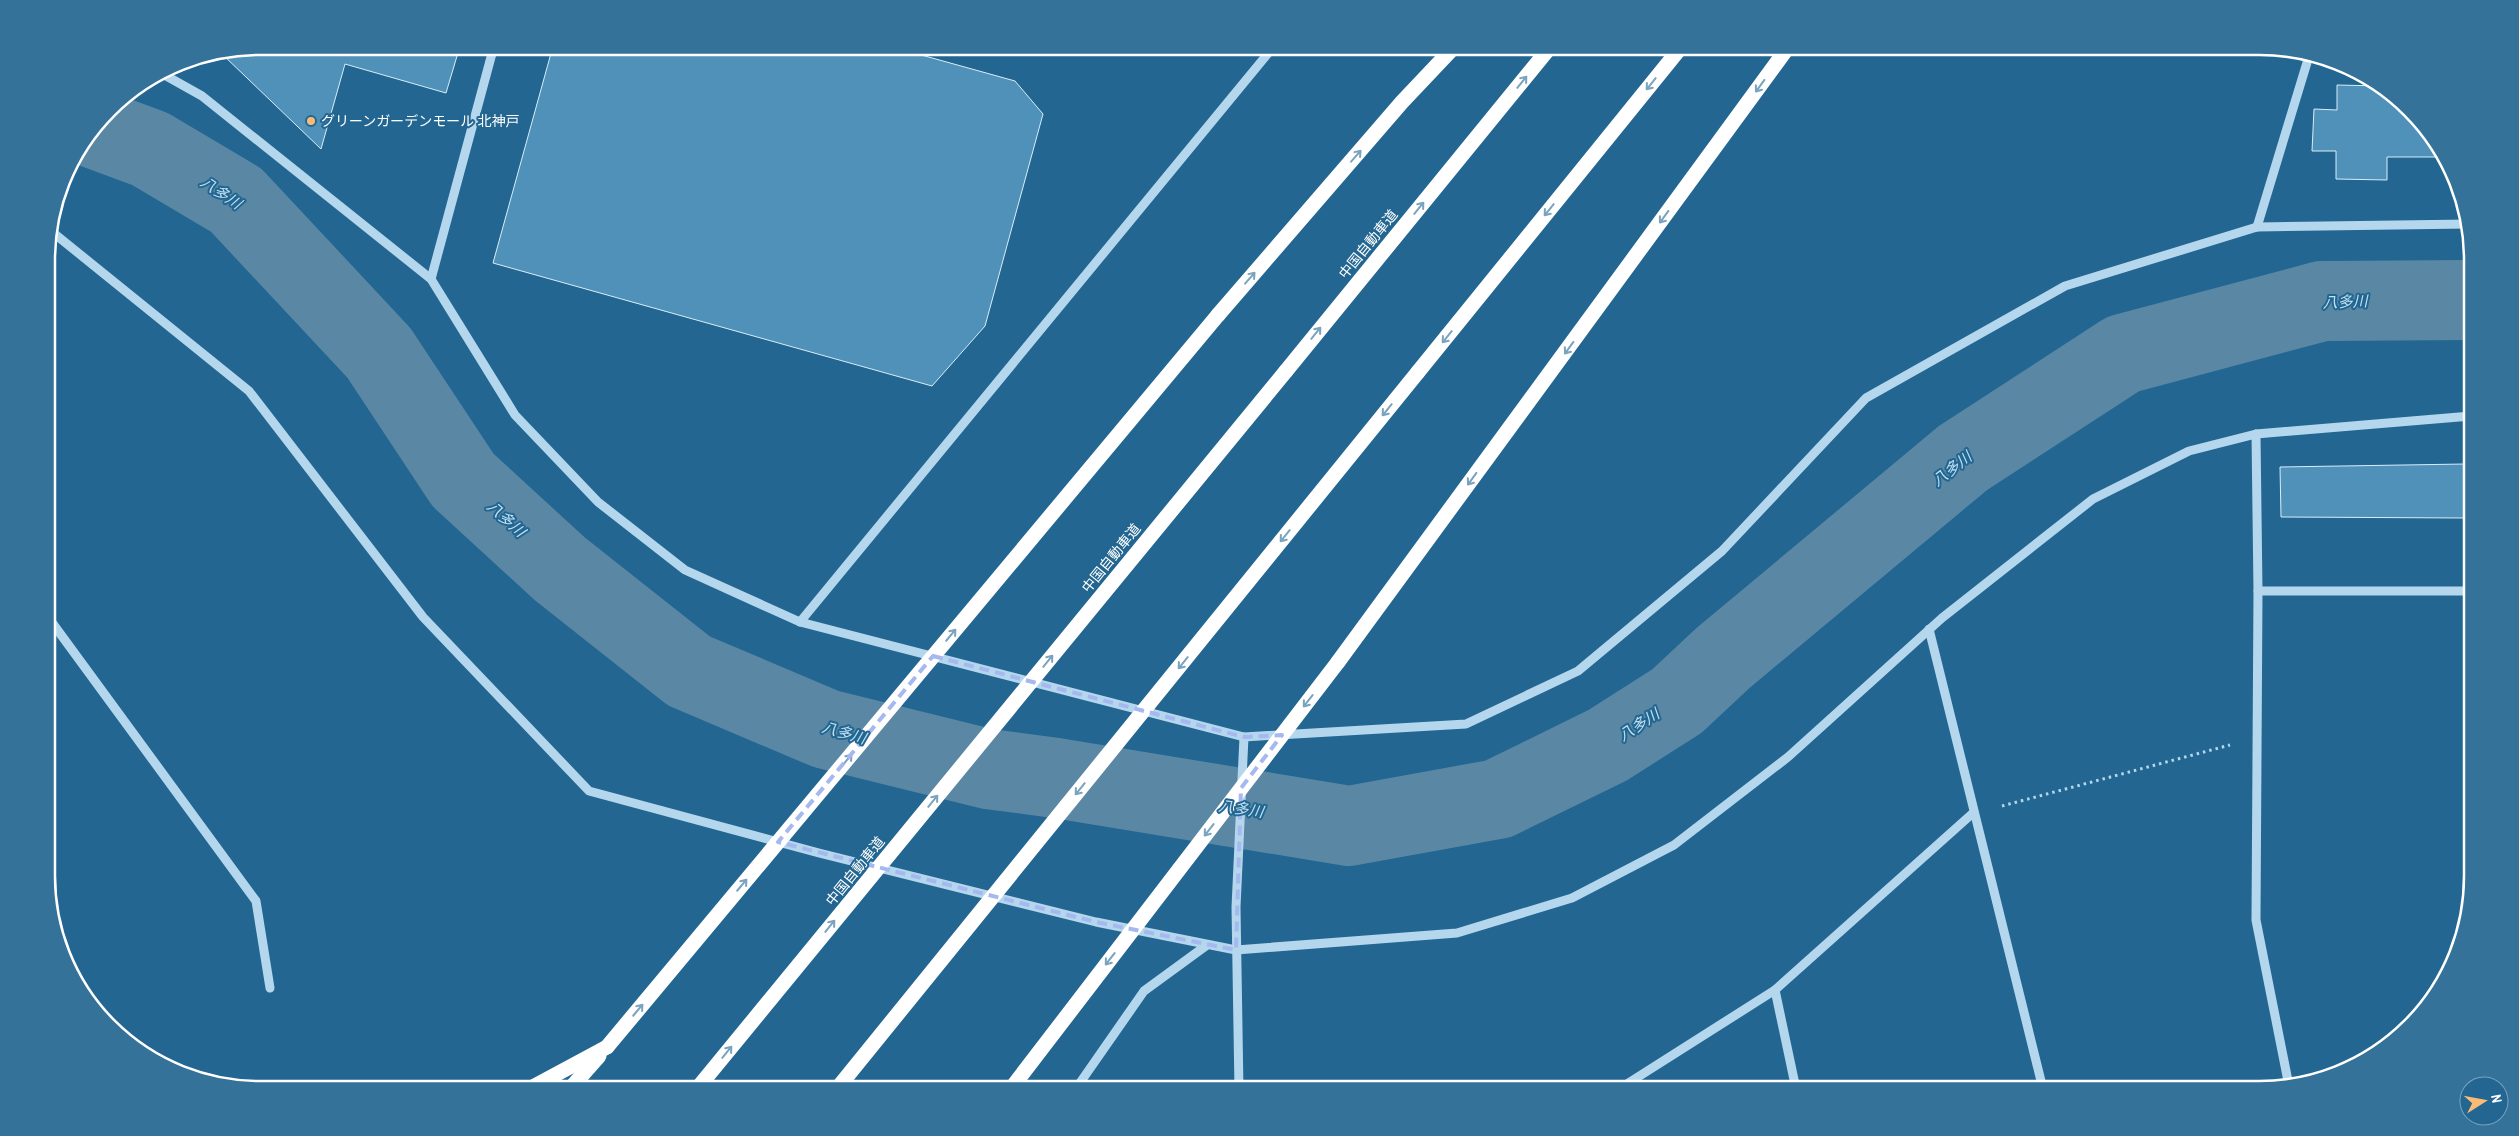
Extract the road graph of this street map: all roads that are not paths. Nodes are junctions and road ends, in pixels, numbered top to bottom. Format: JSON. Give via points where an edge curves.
{"nodes":[{"id":1,"x":492,"y":55,"type":"edge"},
{"id":2,"x":1267,"y":55,"type":"edge"},
{"id":3,"x":1446,"y":55,"type":"edge"},
{"id":4,"x":1544,"y":55,"type":"edge"},
{"id":5,"x":1675,"y":55,"type":"edge"},
{"id":6,"x":1782,"y":55,"type":"edge"},
{"id":7,"x":2307,"y":61,"type":"edge"},
{"id":8,"x":167,"y":77,"type":"edge"},
{"id":9,"x":2461,"y":224,"type":"edge"},
{"id":10,"x":2257,"y":226,"type":"junction"},
{"id":11,"x":57,"y":236,"type":"edge"},
{"id":12,"x":431,"y":279,"type":"junction"},
{"id":13,"x":2464,"y":417,"type":"edge"},
{"id":14,"x":2256,"y":434,"type":"junction"},
{"id":15,"x":2258,"y":591,"type":"junction"},
{"id":16,"x":2464,"y":591,"type":"edge"},
{"id":17,"x":800,"y":622,"type":"junction"},
{"id":18,"x":55,"y":627,"type":"edge"},
{"id":19,"x":1929,"y":629,"type":"junction"},
{"id":20,"x":1244,"y":737,"type":"junction"},
{"id":21,"x":1973,"y":813,"type":"junction"},
{"id":22,"x":1207,"y":945,"type":"junction"},
{"id":23,"x":1236,"y":950,"type":"junction"},
{"id":24,"x":270,"y":988,"type":"dead end"},
{"id":25,"x":1774,"y":990,"type":"junction"},
{"id":26,"x":607,"y":1047,"type":"junction"},
{"id":27,"x":2288,"y":1079,"type":"edge"},
{"id":28,"x":544,"y":1081,"type":"edge"},
{"id":29,"x":576,"y":1081,"type":"edge"},
{"id":30,"x":703,"y":1081,"type":"edge"},
{"id":31,"x":843,"y":1081,"type":"edge"},
{"id":32,"x":1017,"y":1081,"type":"edge"},
{"id":33,"x":1081,"y":1081,"type":"edge"},
{"id":34,"x":1239,"y":1081,"type":"edge"},
{"id":35,"x":1633,"y":1081,"type":"edge"},
{"id":36,"x":1794,"y":1081,"type":"edge"},
{"id":37,"x":2041,"y":1081,"type":"edge"}],
"edges":[{"from":1,"to":12,"type":"street"},
{"from":2,"to":17,"type":"street"},
{"from":26,"to":3,"type":"highway","one_way":true,"bridge":true,"via":[[1218,315]]},
{"from":30,"to":4,"type":"highway","name":"中国自動車道","one_way":true,"bridge":true},
{"from":5,"to":31,"type":"highway","one_way":true,"bridge":true},
{"from":6,"to":32,"type":"highway","one_way":true,"bridge":true,"via":[[1338,662]]},
{"from":7,"to":10,"type":"street"},
{"from":8,"to":12,"type":"street","via":[[202,96]]},
{"from":9,"to":10,"type":"street"},
{"from":10,"to":20,"type":"street","via":[[2065,286],[1866,398],[1722,551],[1578,670],[1466,724]]},
{"from":11,"to":22,"type":"street","via":[[249,391],[423,617],[589,790],[819,853],[1096,922]]},
{"from":12,"to":17,"type":"street","via":[[515,415],[598,502],[685,570]]},
{"from":13,"to":14,"type":"street"},
{"from":14,"to":15,"type":"street"},
{"from":14,"to":19,"type":"street","via":[[2189,450],[2093,499]]},
{"from":15,"to":16,"type":"street"},
{"from":15,"to":27,"type":"street","via":[[2256,920]]},
{"from":17,"to":20,"type":"street"},
{"from":18,"to":24,"type":"street","via":[[256,901]]},
{"from":19,"to":21,"type":"street"},
{"from":19,"to":23,"type":"street","via":[[1788,757],[1674,845],[1572,898],[1457,933]]},
{"from":20,"to":23,"type":"street","bridge":true},
{"from":21,"to":25,"type":"street"},
{"from":21,"to":37,"type":"street"},
{"from":22,"to":23,"type":"street"},
{"from":22,"to":33,"type":"street","via":[[1144,991]]},
{"from":23,"to":34,"type":"street"},
{"from":25,"to":35,"type":"street"},
{"from":25,"to":36,"type":"street"},
{"from":26,"to":28,"type":"highway"},
{"from":26,"to":29,"type":"highway"}]}
